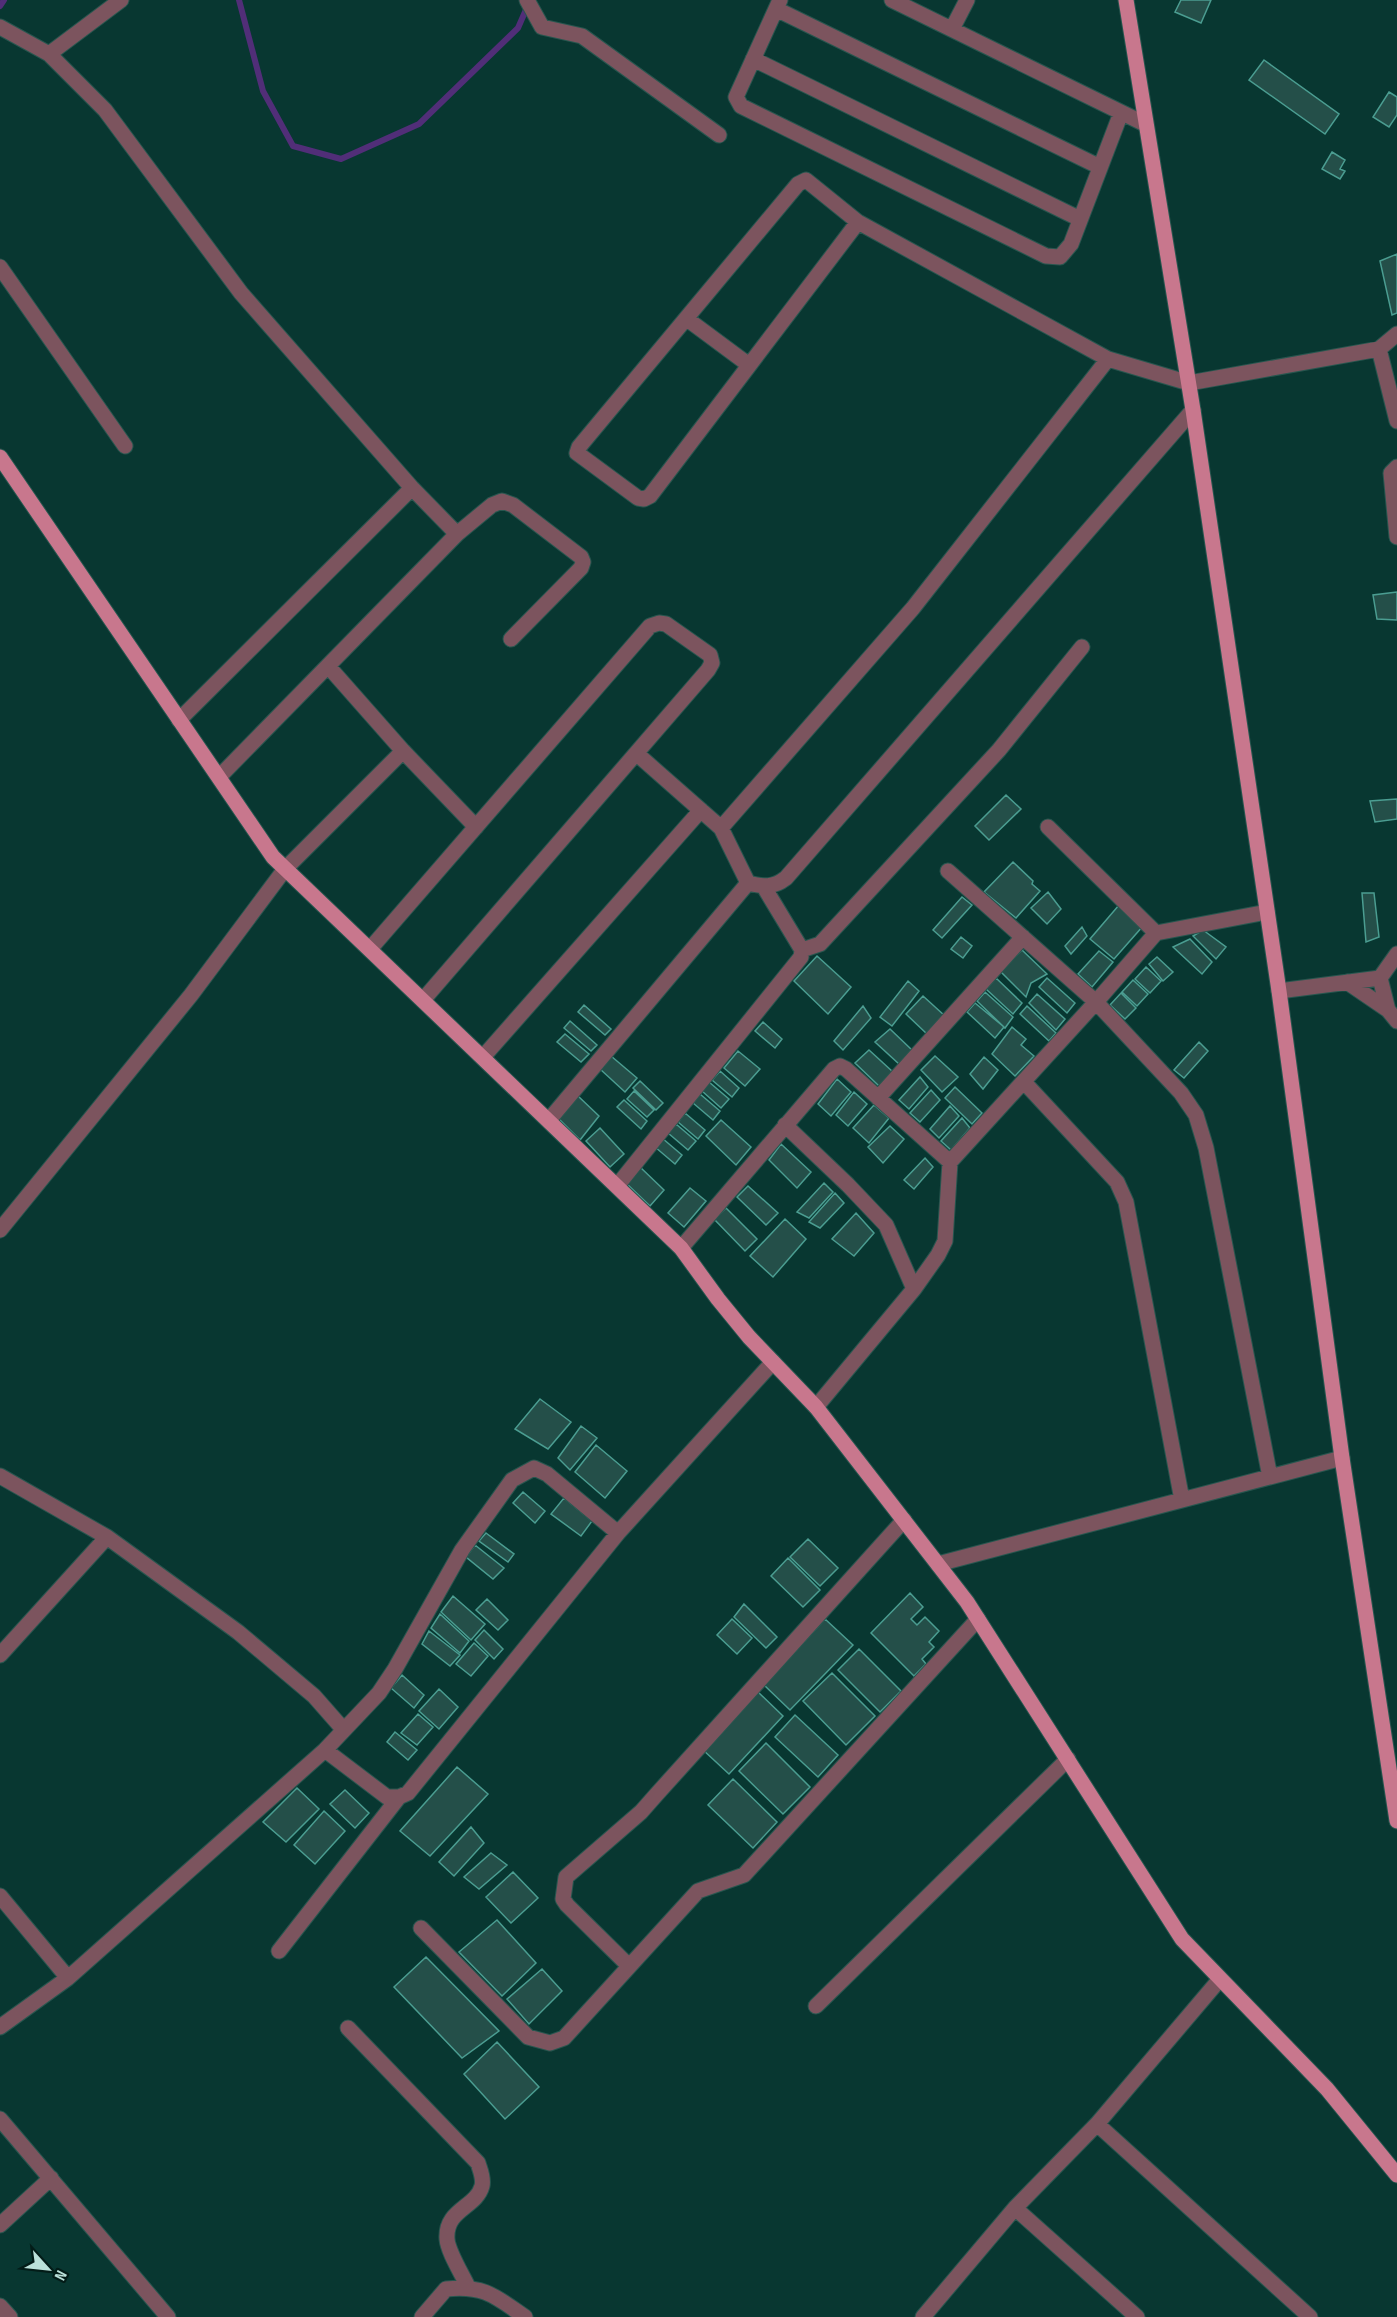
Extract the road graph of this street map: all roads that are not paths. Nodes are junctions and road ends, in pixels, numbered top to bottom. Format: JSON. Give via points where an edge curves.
{"nodes":[{"id":1,"x":121,"y":0,"type":"edge"},
{"id":2,"x":527,"y":0,"type":"edge"},
{"id":3,"x":892,"y":0,"type":"edge"},
{"id":4,"x":967,"y":0,"type":"edge"},
{"id":5,"x":1126,"y":0,"type":"edge"},
{"id":6,"x":778,"y":5,"type":"edge"},
{"id":7,"x":3,"y":29,"type":"edge"},
{"id":8,"x":952,"y":29,"type":"junction"},
{"id":9,"x":49,"y":54,"type":"junction"},
{"id":10,"x":753,"y":59,"type":"junction"},
{"id":11,"x":1121,"y":113,"type":"junction"},
{"id":12,"x":1145,"y":124,"type":"junction"},
{"id":13,"x":719,"y":135,"type":"dead end"},
{"id":14,"x":1100,"y":166,"type":"junction"},
{"id":15,"x":1080,"y":219,"type":"junction"},
{"id":16,"x":858,"y":222,"type":"junction"},
{"id":17,"x":0,"y":267,"type":"edge"},
{"id":18,"x":687,"y":319,"type":"junction"},
{"id":19,"x":1397,"y":334,"type":"edge"},
{"id":20,"x":1379,"y":349,"type":"junction"},
{"id":21,"x":1108,"y":360,"type":"junction"},
{"id":22,"x":749,"y":366,"type":"junction"},
{"id":23,"x":1189,"y":383,"type":"junction"},
{"id":24,"x":1193,"y":410,"type":"junction"},
{"id":25,"x":1397,"y":421,"type":"edge"},
{"id":26,"x":125,"y":446,"type":"dead end"},
{"id":27,"x":0,"y":457,"type":"edge"},
{"id":28,"x":1397,"y":467,"type":"edge"},
{"id":29,"x":412,"y":488,"type":"junction"},
{"id":30,"x":457,"y":534,"type":"junction"},
{"id":31,"x":1397,"y":537,"type":"edge"},
{"id":32,"x":511,"y":639,"type":"dead end"},
{"id":33,"x":1082,"y":647,"type":"dead end"},
{"id":34,"x":328,"y":666,"type":"junction"},
{"id":35,"x":179,"y":720,"type":"junction"},
{"id":36,"x":403,"y":751,"type":"junction"},
{"id":37,"x":636,"y":754,"type":"junction"},
{"id":38,"x":219,"y":777,"type":"junction"},
{"id":39,"x":702,"y":810,"type":"junction"},
{"id":40,"x":476,"y":827,"type":"junction"},
{"id":41,"x":1048,"y":827,"type":"dead end"},
{"id":42,"x":721,"y":828,"type":"junction"},
{"id":43,"x":285,"y":869,"type":"junction"},
{"id":44,"x":948,"y":871,"type":"dead end"},
{"id":45,"x":748,"y":883,"type":"junction"},
{"id":46,"x":764,"y":887,"type":"junction"},
{"id":47,"x":1267,"y":912,"type":"junction"},
{"id":48,"x":1155,"y":933,"type":"junction"},
{"id":49,"x":1023,"y":937,"type":"junction"},
{"id":50,"x":370,"y":949,"type":"junction"},
{"id":51,"x":802,"y":950,"type":"junction"},
{"id":52,"x":1397,"y":954,"type":"edge"},
{"id":53,"x":1380,"y":978,"type":"junction"},
{"id":54,"x":1347,"y":982,"type":"junction"},
{"id":55,"x":1279,"y":991,"type":"junction"},
{"id":56,"x":423,"y":999,"type":"junction"},
{"id":57,"x":1096,"y":1002,"type":"junction"},
{"id":58,"x":1393,"y":1016,"type":"edge"},
{"id":59,"x":483,"y":1057,"type":"junction"},
{"id":60,"x":1024,"y":1082,"type":"junction"},
{"id":61,"x":878,"y":1098,"type":"junction"},
{"id":62,"x":549,"y":1120,"type":"junction"},
{"id":63,"x":785,"y":1125,"type":"junction"},
{"id":64,"x":950,"y":1162,"type":"junction"},
{"id":65,"x":617,"y":1186,"type":"junction"},
{"id":66,"x":0,"y":1230,"type":"edge"},
{"id":67,"x":681,"y":1248,"type":"junction"},
{"id":68,"x":914,"y":1289,"type":"junction"},
{"id":69,"x":773,"y":1362,"type":"junction"},
{"id":70,"x":816,"y":1407,"type":"junction"},
{"id":71,"x":1342,"y":1458,"type":"junction"},
{"id":72,"x":0,"y":1476,"type":"edge"},
{"id":73,"x":1270,"y":1476,"type":"junction"},
{"id":74,"x":1182,"y":1500,"type":"junction"},
{"id":75,"x":904,"y":1520,"type":"junction"},
{"id":76,"x":618,"y":1533,"type":"junction"},
{"id":77,"x":107,"y":1538,"type":"junction"},
{"id":78,"x":938,"y":1564,"type":"junction"},
{"id":79,"x":978,"y":1619,"type":"junction"},
{"id":80,"x":0,"y":1655,"type":"edge"},
{"id":81,"x":343,"y":1729,"type":"junction"},
{"id":82,"x":324,"y":1750,"type":"junction"},
{"id":83,"x":1068,"y":1760,"type":"junction"},
{"id":84,"x":399,"y":1797,"type":"junction"},
{"id":85,"x":1397,"y":1821,"type":"edge"},
{"id":86,"x":0,"y":1896,"type":"edge"},
{"id":87,"x":421,"y":1928,"type":"dead end"},
{"id":88,"x":279,"y":1951,"type":"dead end"},
{"id":89,"x":629,"y":1966,"type":"junction"},
{"id":90,"x":68,"y":1978,"type":"junction"},
{"id":91,"x":1220,"y":1979,"type":"junction"},
{"id":92,"x":816,"y":2006,"type":"dead end"},
{"id":93,"x":0,"y":2027,"type":"edge"},
{"id":94,"x":348,"y":2028,"type":"dead end"},
{"id":95,"x":0,"y":2119,"type":"edge"},
{"id":96,"x":1097,"y":2124,"type":"junction"},
{"id":97,"x":1397,"y":2175,"type":"edge"},
{"id":98,"x":51,"y":2178,"type":"junction"},
{"id":99,"x":1015,"y":2208,"type":"junction"},
{"id":100,"x":0,"y":2225,"type":"edge"},
{"id":101,"x":468,"y":2287,"type":"junction"},
{"id":102,"x":0,"y":2306,"type":"edge"},
{"id":103,"x":10,"y":2317,"type":"edge"},
{"id":104,"x":168,"y":2317,"type":"edge"},
{"id":105,"x":422,"y":2317,"type":"edge"},
{"id":106,"x":525,"y":2317,"type":"edge"},
{"id":107,"x":922,"y":2317,"type":"edge"},
{"id":108,"x":1137,"y":2317,"type":"edge"},
{"id":109,"x":1310,"y":2317,"type":"edge"}],
"edges":[{"from":1,"to":9,"type":"street"},
{"from":2,"to":13,"type":"street","via":[[542,27],[582,36]]},
{"from":3,"to":8,"type":"street"},
{"from":4,"to":8,"type":"street"},
{"from":5,"to":12,"type":"main road"},
{"from":6,"to":10,"type":"street"},
{"from":6,"to":14,"type":"street"},
{"from":7,"to":9,"type":"street"},
{"from":8,"to":11,"type":"street"},
{"from":9,"to":29,"type":"street","via":[[105,110],[241,293]]},
{"from":10,"to":15,"type":"street"},
{"from":10,"to":15,"type":"street","via":[[736,97],[741,106],[1003,235],[1046,256],[1060,257],[1071,244]]},
{"from":11,"to":12,"type":"street"},
{"from":11,"to":14,"type":"street"},
{"from":12,"to":23,"type":"main road"},
{"from":14,"to":15,"type":"street"},
{"from":16,"to":18,"type":"street","via":[[814,184],[806,180],[798,184]]},
{"from":16,"to":21,"type":"street"},
{"from":16,"to":22,"type":"street"},
{"from":17,"to":26,"type":"street"},
{"from":18,"to":22,"type":"street"},
{"from":18,"to":22,"type":"street","via":[[579,447],[577,453],[583,459],[638,498],[650,496]]},
{"from":19,"to":20,"type":"street"},
{"from":20,"to":23,"type":"street"},
{"from":20,"to":25,"type":"street"},
{"from":21,"to":23,"type":"street"},
{"from":21,"to":42,"type":"street","via":[[913,608]]},
{"from":23,"to":24,"type":"main road"},
{"from":24,"to":46,"type":"street","via":[[786,878],[776,886]]},
{"from":24,"to":47,"type":"main road"},
{"from":27,"to":35,"type":"main road"},
{"from":28,"to":31,"type":"street","via":[[1391,473]]},
{"from":29,"to":30,"type":"street"},
{"from":29,"to":35,"type":"street"},
{"from":30,"to":32,"type":"street","via":[[502,501],[513,505],[584,562]]},
{"from":30,"to":34,"type":"street"},
{"from":33,"to":51,"type":"street","via":[[999,750],[820,944]]},
{"from":34,"to":36,"type":"street"},
{"from":34,"to":38,"type":"street"},
{"from":35,"to":38,"type":"main road"},
{"from":36,"to":40,"type":"street"},
{"from":36,"to":43,"type":"street"},
{"from":37,"to":39,"type":"street"},
{"from":37,"to":40,"type":"street","via":[[712,663],[710,655],[666,624],[650,626]]},
{"from":37,"to":56,"type":"street"},
{"from":38,"to":43,"type":"main road"},
{"from":39,"to":42,"type":"street"},
{"from":39,"to":59,"type":"street"},
{"from":40,"to":50,"type":"street"},
{"from":41,"to":48,"type":"street"},
{"from":42,"to":45,"type":"street"},
{"from":43,"to":50,"type":"main road"},
{"from":43,"to":66,"type":"street","via":[[191,995]]},
{"from":44,"to":49,"type":"street"},
{"from":45,"to":46,"type":"street"},
{"from":45,"to":62,"type":"street"},
{"from":46,"to":51,"type":"street"},
{"from":47,"to":48,"type":"street"},
{"from":47,"to":55,"type":"main road"},
{"from":48,"to":57,"type":"street"},
{"from":49,"to":57,"type":"street"},
{"from":49,"to":61,"type":"street"},
{"from":50,"to":56,"type":"main road"},
{"from":51,"to":65,"type":"street","via":[[801,957]]},
{"from":52,"to":53,"type":"street"},
{"from":53,"to":54,"type":"street"},
{"from":53,"to":58,"type":"street"},
{"from":54,"to":55,"type":"street"},
{"from":54,"to":58,"type":"street"},
{"from":55,"to":71,"type":"main road"},
{"from":56,"to":59,"type":"main road"},
{"from":57,"to":60,"type":"street"},
{"from":57,"to":73,"type":"street","via":[[1181,1093],[1196,1115],[1206,1148]]},
{"from":59,"to":62,"type":"main road"},
{"from":60,"to":64,"type":"street"},
{"from":60,"to":74,"type":"street","via":[[1117,1182],[1126,1202]]},
{"from":61,"to":63,"type":"street","via":[[840,1066]]},
{"from":61,"to":64,"type":"street"},
{"from":62,"to":65,"type":"main road"},
{"from":63,"to":67,"type":"street"},
{"from":63,"to":68,"type":"street","via":[[886,1225]]},
{"from":64,"to":68,"type":"street","via":[[945,1241]]},
{"from":65,"to":67,"type":"main road"},
{"from":67,"to":69,"type":"main road","via":[[748,1337]]},
{"from":68,"to":70,"type":"street"},
{"from":69,"to":70,"type":"main road"},
{"from":69,"to":76,"type":"street"},
{"from":70,"to":75,"type":"main road"},
{"from":71,"to":73,"type":"street"},
{"from":71,"to":85,"type":"main road"},
{"from":72,"to":77,"type":"street"},
{"from":73,"to":74,"type":"street"},
{"from":74,"to":78,"type":"street"},
{"from":75,"to":78,"type":"main road"},
{"from":75,"to":89,"type":"street","via":[[640,1812],[566,1877],[563,1899],[567,1905]]},
{"from":76,"to":81,"type":"street","via":[[547,1474],[534,1468],[512,1480],[462,1550],[395,1669]]},
{"from":76,"to":84,"type":"street","via":[[408,1793]]},
{"from":77,"to":80,"type":"street"},
{"from":77,"to":81,"type":"street","via":[[238,1632],[314,1696]]},
{"from":78,"to":79,"type":"main road"},
{"from":79,"to":83,"type":"main road"},
{"from":79,"to":89,"type":"street","via":[[744,1875],[698,1891]]},
{"from":81,"to":82,"type":"street"},
{"from":82,"to":84,"type":"street","via":[[387,1797]]},
{"from":82,"to":90,"type":"street"},
{"from":83,"to":91,"type":"main road","via":[[1182,1939]]},
{"from":83,"to":92,"type":"street"},
{"from":84,"to":88,"type":"street"},
{"from":86,"to":90,"type":"street"},
{"from":87,"to":89,"type":"street","via":[[528,2037],[550,2043],[564,2038]]},
{"from":90,"to":93,"type":"street"},
{"from":91,"to":96,"type":"street"},
{"from":91,"to":97,"type":"main road","via":[[1327,2089]]},
{"from":94,"to":101,"type":"street","via":[[478,2163],[482,2187],[452,2217],[447,2241]]},
{"from":95,"to":98,"type":"street"},
{"from":96,"to":99,"type":"street"},
{"from":96,"to":109,"type":"street"},
{"from":98,"to":100,"type":"street"},
{"from":98,"to":104,"type":"street"},
{"from":99,"to":107,"type":"street"},
{"from":99,"to":108,"type":"street"},
{"from":101,"to":105,"type":"street","via":[[446,2289]]},
{"from":101,"to":106,"type":"street","via":[[490,2293]]},
{"from":102,"to":103,"type":"street"}]}
